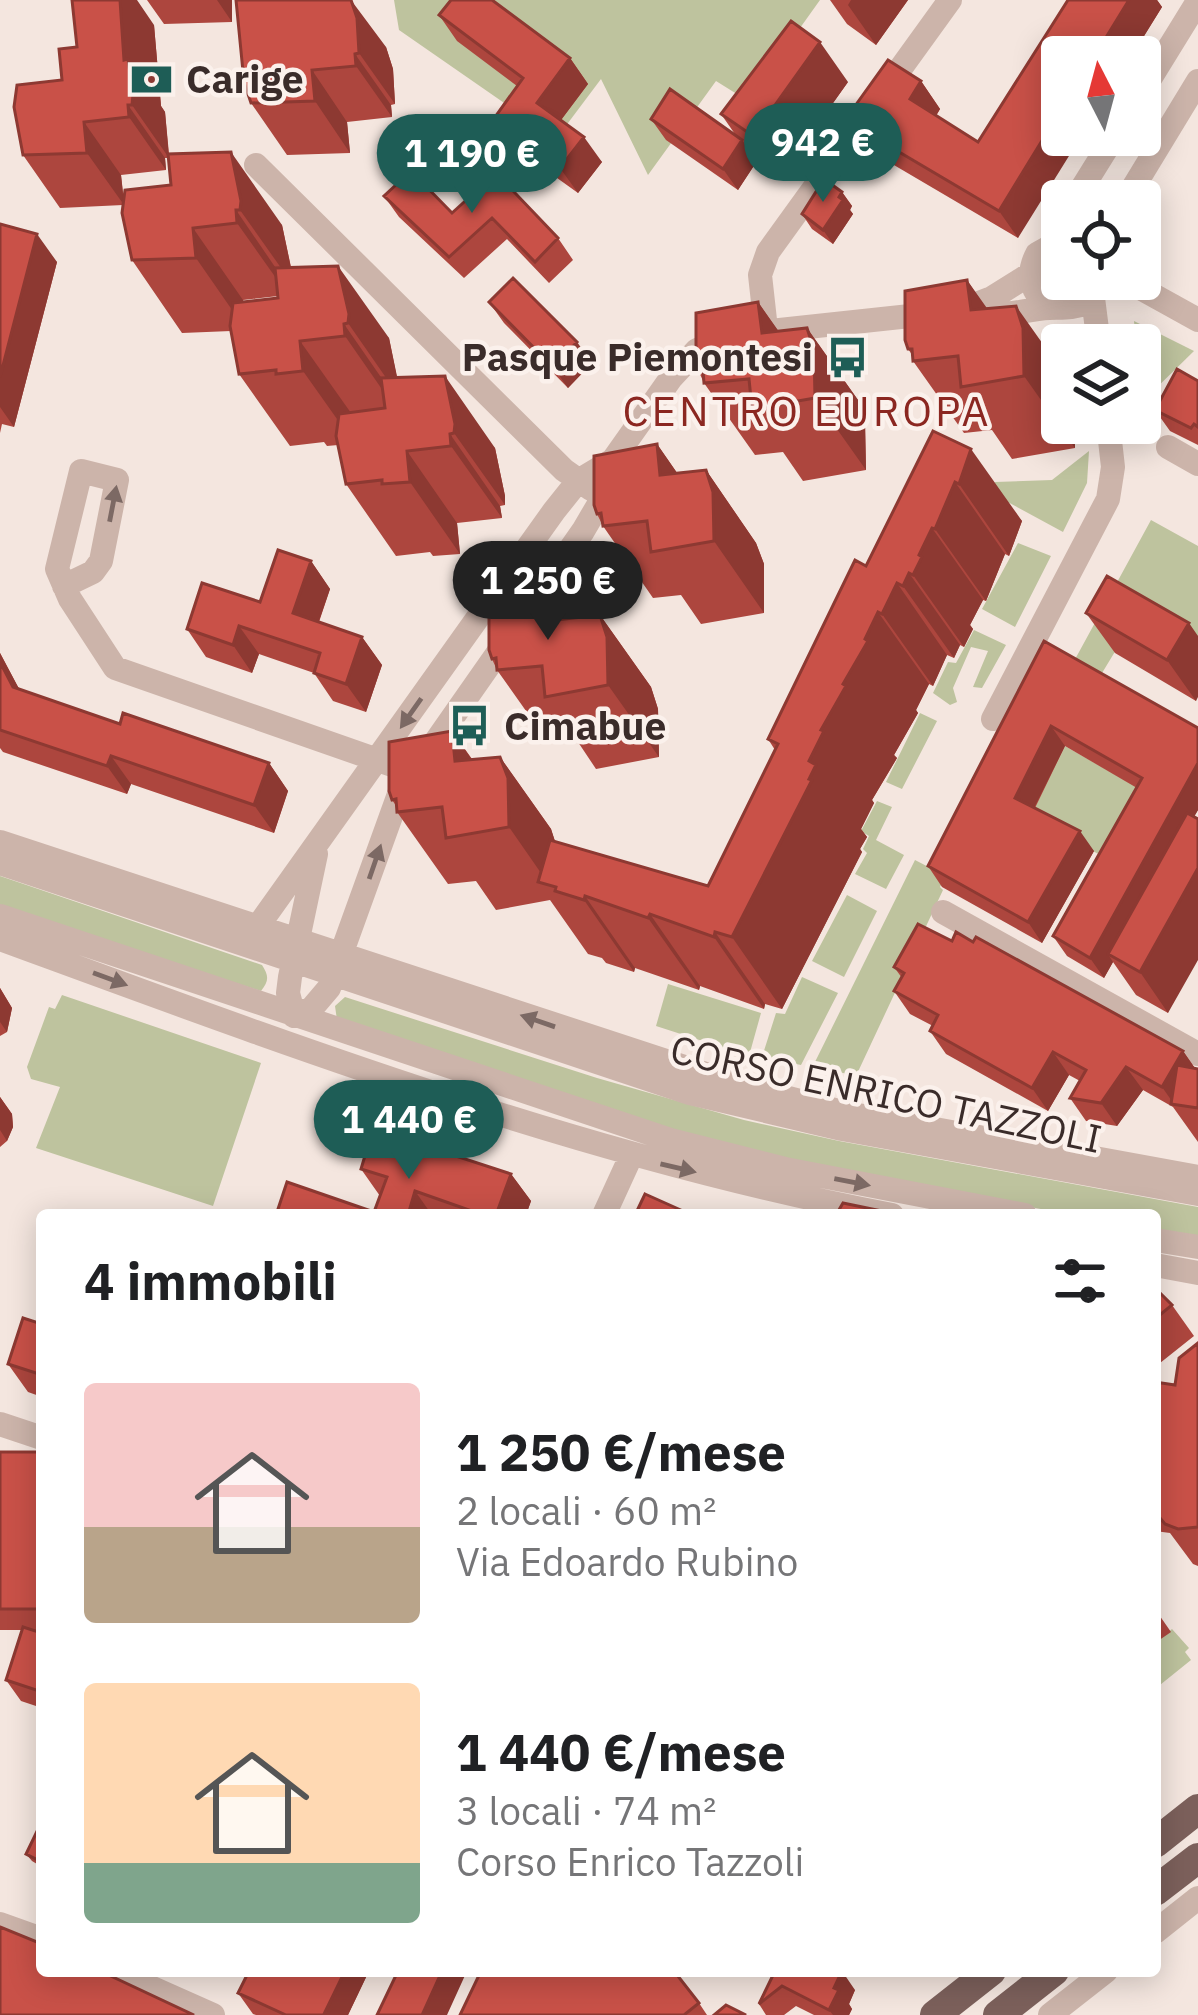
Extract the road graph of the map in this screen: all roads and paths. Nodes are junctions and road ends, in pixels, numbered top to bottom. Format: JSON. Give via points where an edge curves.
{"nodes":[{"id":1,"x":950,"y":0,"type":"edge"},
{"id":2,"x":1198,"y":1,"type":"edge"},
{"id":3,"x":1161,"y":61,"type":"edge"},
{"id":4,"x":1198,"y":81,"type":"edge"},
{"id":5,"x":256,"y":165,"type":"dead end"},
{"id":6,"x":1138,"y":180,"type":"edge"},
{"id":7,"x":1041,"y":251,"type":"edge"},
{"id":8,"x":1030,"y":274,"type":"junction"},
{"id":9,"x":1084,"y":300,"type":"edge"},
{"id":10,"x":1161,"y":300,"type":"edge"},
{"id":11,"x":1051,"y":307,"type":"junction"},
{"id":12,"x":958,"y":311,"type":"junction"},
{"id":13,"x":1198,"y":320,"type":"edge"},
{"id":14,"x":766,"y":329,"type":"junction"},
{"id":15,"x":1110,"y":444,"type":"edge"},
{"id":16,"x":1168,"y":447,"type":"dead end"},
{"id":17,"x":614,"y":460,"type":"junction"},
{"id":18,"x":1198,"y":464,"type":"edge"},
{"id":19,"x":578,"y":481,"type":"junction"},
{"id":20,"x":603,"y":497,"type":"junction"},
{"id":21,"x":64,"y":586,"type":"dead end"},
{"id":22,"x":993,"y":719,"type":"dead end"},
{"id":23,"x":378,"y":760,"type":"junction"},
{"id":24,"x":412,"y":772,"type":"junction"},
{"id":25,"x":0,"y":842,"type":"edge"},
{"id":26,"x":318,"y":847,"type":"junction"},
{"id":27,"x":0,"y":863,"type":"edge"},
{"id":28,"x":944,"y":912,"type":"dead end"},
{"id":29,"x":0,"y":916,"type":"edge"},
{"id":30,"x":258,"y":926,"type":"junction"},
{"id":31,"x":0,"y":939,"type":"edge"},
{"id":32,"x":294,"y":951,"type":"junction"},
{"id":33,"x":338,"y":965,"type":"junction"},
{"id":34,"x":466,"y":997,"type":"junction"},
{"id":35,"x":294,"y":1016,"type":"junction"},
{"id":36,"x":495,"y":1030,"type":"junction"},
{"id":37,"x":1198,"y":1054,"type":"edge"},
{"id":38,"x":495,"y":1083,"type":"junction"},
{"id":39,"x":526,"y":1121,"type":"junction"},
{"id":40,"x":631,"y":1156,"type":"junction"},
{"id":41,"x":785,"y":1169,"type":"junction"},
{"id":42,"x":722,"y":1177,"type":"junction"},
{"id":43,"x":1198,"y":1177,"type":"edge"},
{"id":44,"x":1198,"y":1194,"type":"edge"},
{"id":45,"x":607,"y":1209,"type":"edge"},
{"id":46,"x":842,"y":1209,"type":"edge"},
{"id":47,"x":993,"y":1209,"type":"edge"},
{"id":48,"x":1161,"y":1241,"type":"edge"},
{"id":49,"x":1198,"y":1247,"type":"edge"},
{"id":50,"x":1161,"y":1265,"type":"edge"},
{"id":51,"x":1198,"y":1273,"type":"edge"},
{"id":52,"x":0,"y":1424,"type":"edge"},
{"id":53,"x":36,"y":1436,"type":"edge"},
{"id":54,"x":1198,"y":1809,"type":"edge"},
{"id":55,"x":1161,"y":1838,"type":"edge"},
{"id":56,"x":1198,"y":1858,"type":"edge"},
{"id":57,"x":1161,"y":1883,"type":"edge"},
{"id":58,"x":1198,"y":1898,"type":"edge"},
{"id":59,"x":0,"y":1924,"type":"edge"},
{"id":60,"x":1161,"y":1927,"type":"edge"},
{"id":61,"x":36,"y":1937,"type":"edge"},
{"id":62,"x":128,"y":1977,"type":"edge"},
{"id":63,"x":983,"y":1977,"type":"edge"},
{"id":64,"x":1046,"y":1977,"type":"edge"},
{"id":65,"x":1098,"y":1977,"type":"edge"},
{"id":66,"x":213,"y":2015,"type":"edge"},
{"id":67,"x":935,"y":2015,"type":"edge"},
{"id":68,"x":998,"y":2015,"type":"edge"},
{"id":69,"x":1050,"y":2015,"type":"edge"}],
"edges":[{"from":1,"to":14,"type":"street","via":[[768,252],[760,275]]},
{"from":2,"to":3,"type":"street"},
{"from":4,"to":6,"type":"street"},
{"from":5,"to":19,"type":"street"},
{"from":7,"to":8,"type":"street"},
{"from":8,"to":11,"type":"street","via":[[1035,294]]},
{"from":8,"to":12,"type":"street"},
{"from":9,"to":11,"type":"street","via":[[1073,310]]},
{"from":10,"to":13,"type":"street"},
{"from":11,"to":12,"type":"street"},
{"from":12,"to":14,"type":"street"},
{"from":14,"to":17,"type":"street","via":[[697,350]]},
{"from":15,"to":22,"type":"street","via":[[1108,499]]},
{"from":16,"to":18,"type":"street"},
{"from":17,"to":19,"type":"street"},
{"from":17,"to":20,"type":"street"},
{"from":19,"to":20,"type":"street"},
{"from":19,"to":23,"type":"street","one_way":true},
{"from":20,"to":24,"type":"street"},
{"from":21,"to":23,"type":"street","via":[[115,668]]},
{"from":23,"to":24,"type":"street"},
{"from":23,"to":26,"type":"street"},
{"from":33,"to":24,"type":"street","one_way":true},
{"from":25,"to":30,"type":"street","name":"CORSO ENRICO TAZZOLI"},
{"from":26,"to":30,"type":"street"},
{"from":26,"to":32,"type":"street"},
{"from":27,"to":32,"type":"street","name":"CORSO ENRICO TAZZOLI"},
{"from":28,"to":37,"type":"street","via":[[1115,993]]},
{"from":29,"to":35,"type":"street"},
{"from":30,"to":32,"type":"street","name":"CORSO ENRICO TAZZOLI"},
{"from":31,"to":39,"type":"street","one_way":true},
{"from":32,"to":33,"type":"street","name":"CORSO ENRICO TAZZOLI"},
{"from":32,"to":35,"type":"street"},
{"from":33,"to":34,"type":"street","name":"CORSO ENRICO TAZZOLI"},
{"from":33,"to":35,"type":"street","via":[[322,998]]},
{"from":33,"to":36,"type":"street","name":"CORSO ENRICO TAZZOLI"},
{"from":34,"to":36,"type":"street","name":"CORSO ENRICO TAZZOLI"},
{"from":43,"to":34,"type":"street","name":"CORSO ENRICO TAZZOLI","one_way":true,"via":[[848,1113]]},
{"from":35,"to":38,"type":"street"},
{"from":36,"to":44,"type":"street","name":"CORSO ENRICO TAZZOLI","via":[[755,1110]]},
{"from":38,"to":39,"type":"street"},
{"from":38,"to":41,"type":"street"},
{"from":39,"to":40,"type":"street"},
{"from":40,"to":42,"type":"street","one_way":true},
{"from":40,"to":45,"type":"street"},
{"from":41,"to":42,"type":"street"},
{"from":41,"to":47,"type":"street","one_way":true},
{"from":42,"to":46,"type":"street"},
{"from":48,"to":49,"type":"street"},
{"from":50,"to":51,"type":"street"},
{"from":52,"to":53,"type":"street"},
{"from":54,"to":55,"type":"main road"},
{"from":56,"to":57,"type":"main road"},
{"from":58,"to":60,"type":"street"},
{"from":59,"to":61,"type":"street"},
{"from":62,"to":66,"type":"street"},
{"from":63,"to":67,"type":"main road"},
{"from":64,"to":68,"type":"main road"},
{"from":65,"to":69,"type":"street"}]}
